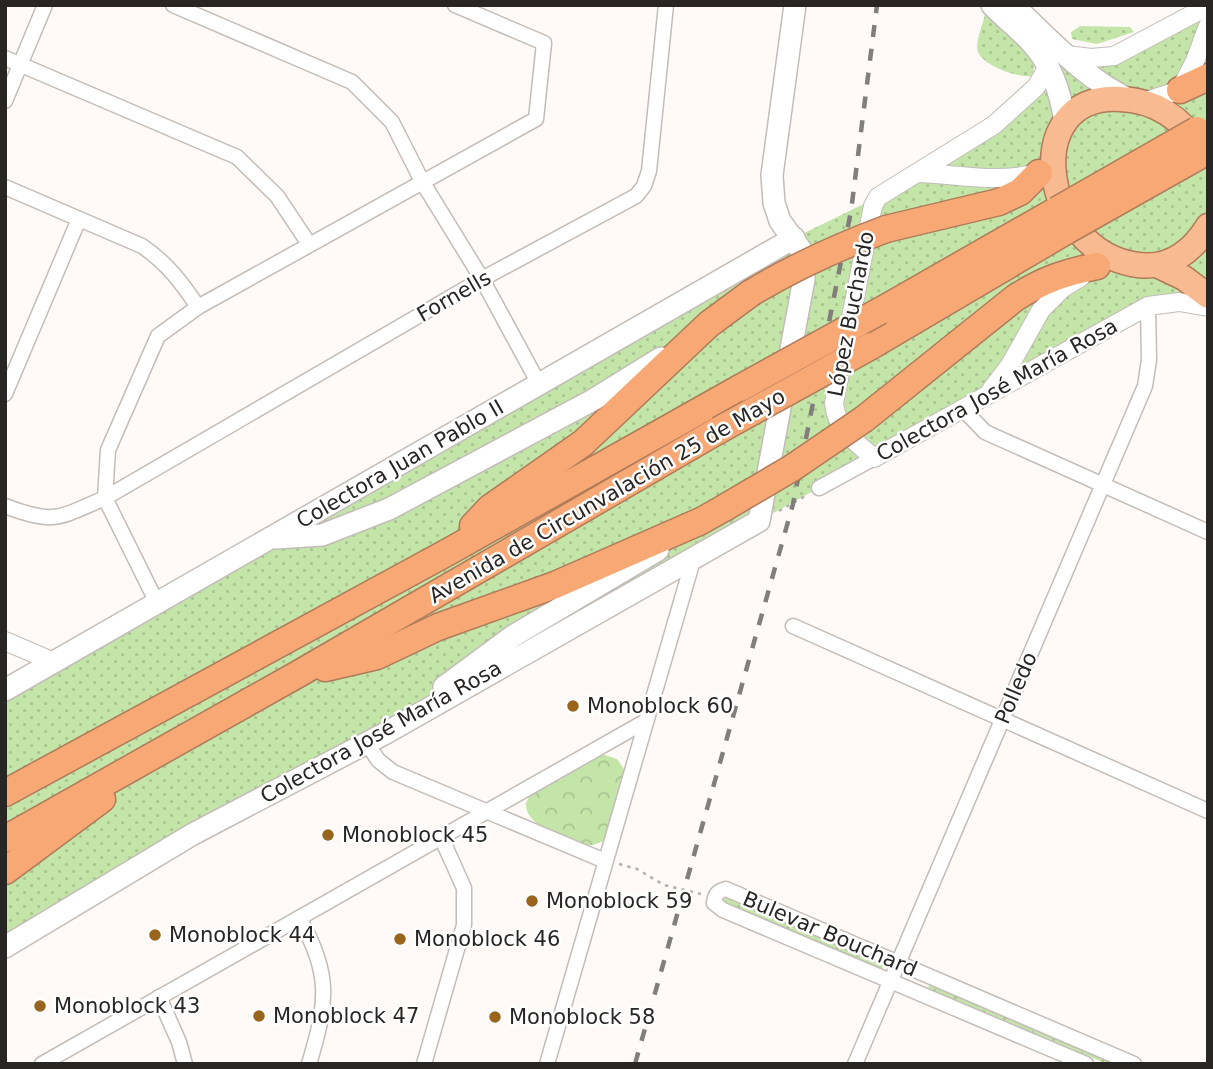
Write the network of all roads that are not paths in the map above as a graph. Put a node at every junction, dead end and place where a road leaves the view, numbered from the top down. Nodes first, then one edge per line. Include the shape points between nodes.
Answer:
1 (46, 5) edge
2 (173, 5) edge
3 (455, 5) edge
4 (666, 5) edge
5 (795, 5) edge
6 (992, 5) edge
7 (1013, 5) edge
8 (1208, 6) edge
9 (1208, 26) edge
10 (5, 58) edge
11 (1058, 60) junction
12 (20, 65) junction
13 (1208, 77) edge
14 (1180, 90) junction
15 (5, 101) edge
16 (1136, 101) junction
17 (1065, 121) junction
18 (1204, 135) edge
19 (1055, 151) junction
20 (1208, 163) edge
21 (917, 173) junction
22 (1039, 173) junction
23 (423, 183) junction
24 (5, 187) edge
25 (79, 219) junction
26 (1061, 220) junction
27 (1208, 226) edge
28 (794, 238) junction
29 (309, 244) junction
30 (1133, 264) junction
31 (1097, 266) junction
32 (1159, 266) junction
33 (482, 279) junction
34 (1208, 296) edge
35 (1148, 306) junction
36 (198, 307) junction
37 (1208, 307) edge
38 (709, 324) junction
39 (539, 384) junction
40 (5, 394) edge
41 (986, 396) junction
42 (962, 408) junction
43 (874, 458) junction
44 (1102, 486) junction
45 (818, 488) road end
46 (105, 498) junction
47 (5, 506) edge
48 (701, 521) junction
49 (1208, 532) edge
50 (270, 538) junction
51 (447, 552) junction
52 (694, 557) junction
53 (157, 603) junction
54 (793, 626) dead end
55 (5, 640) edge
56 (54, 662) junction
57 (300, 673) junction
58 (5, 690) edge
59 (1002, 719) junction
60 (646, 720) junction
61 (376, 738) junction
62 (76, 754) junction
63 (153, 757) junction
64 (5, 771) edge
65 (5, 793) edge
66 (486, 811) junction
67 (1208, 811) edge
68 (440, 837) junction
69 (5, 839) edge
70 (605, 861) junction
71 (5, 871) edge
72 (299, 918) junction
73 (5, 947) edge
74 (898, 963) junction
75 (890, 981) junction
76 (159, 997) junction
77 (42, 1064) edge
78 (185, 1064) edge
79 (309, 1064) edge
80 (424, 1064) edge
81 (547, 1064) edge
82 (855, 1064) edge
83 (1086, 1064) edge
84 (1134, 1064) edge

1 - 12 street
2 - 23 street via 352,82 391,122
3 - 23 street via 544,43 536,119
4 - 33 street, Fornells via 644,186 636,195
5 - 28 main road via 772,175 774,203
6 - 11 main road
7 - 11 main road
8 - 11 street via 1114,56
9 - 14 street
10 - 12 street
11 - 16 main road
11 - 17 main road
11 - 21 street via 1014,109
12 - 15 street
12 - 29 street via 237,157 277,196
13 - 14 highway
14 - 16 street
16 - 17 highway via 1109,98 1090,103
16 - 20 highway via 1158,108 1184,125
17 - 19 highway
18 - 26 highway, Avenida de Circunvalación 25 de Mayo, bridge
19 - 22 street
19 - 30 highway via 1055,185 1071,223 1101,252
21 - 22 street via 985,178
21 - 43 street, López Buchardo via 878,198 870,213 834,403 835,418 843,430
22 - 38 highway, bridge via 1020,192 999,202 886,229 823,253 751,293
23 - 29 street
23 - 33 street
24 - 25 street
25 - 36 street via 160,258
25 - 40 street
26 - 51 highway, Avenida de Circunvalación 25 de Mayo, bridge via 880,311
26 - 57 highway, Avenida de Circunvalación 25 de Mayo, bridge via 871,346
27 - 32 highway via 1188,251
28 - 39 main road, Colectora Juan Pablo II
28 - 52 main road, Colectora José María Rosa via 804,254 804,279 759,521
29 - 36 street
30 - 31 street
30 - 32 highway
31 - 41 street via 1063,288 1041,310 1010,365
31 - 48 highway, bridge via 1063,273 1014,299 864,419
32 - 34 highway
33 - 39 street
33 - 46 street, Fornells
35 - 37 street, Colectora José María Rosa via 1180,302
35 - 41 street, Colectora José María Rosa
35 - 44 street, Polledo via 1145,386
36 - 46 street via 158,336 108,450
38 - 50 main road via 593,400 390,509 322,536
38 - 51 highway via 583,443 490,508
39 - 50 main road, Colectora Juan Pablo II
41 - 42 street, Colectora José María Rosa
42 - 43 street, Colectora José María Rosa
42 - 44 street via 985,432
43 - 45 street, Colectora José María Rosa
44 - 49 street
44 - 59 street, Polledo
46 - 47 street, Fornells via 57,519
46 - 53 street
48 - 57 highway via 377,656
48 - 61 main road via 513,636
50 - 53 main road, Colectora Juan Pablo II
51 - 62 highway, Avenida de Circunvalación 25 de Mayo
52 - 60 street
52 - 61 main road, Colectora José María Rosa
53 - 56 main road, Colectora Juan Pablo II
54 - 59 street
55 - 56 street
56 - 58 main road, Colectora Juan Pablo II
57 - 63 highway, Avenida de Circunvalación 25 de Mayo
59 - 67 street
59 - 74 street, Polledo
60 - 66 street
60 - 70 street
61 - 66 street via 378,760 393,772
61 - 73 main road, Colectora José María Rosa via 193,834
62 - 64 highway
62 - 65 highway, Avenida de Circunvalación 25 de Mayo
63 - 69 highway, Avenida de Circunvalación 25 de Mayo
63 - 71 highway
66 - 68 street
66 - 70 street
68 - 72 street
68 - 80 street via 464,888 464,925
70 - 81 street
72 - 76 street
72 - 79 street via 319,959 325,988
74 - 75 street, Polledo
74 - 75 street, Bulevar Bouchard via 726,889 714,896 717,908
74 - 84 street, Bulevar Bouchard
75 - 82 street, Polledo
75 - 83 street, Bulevar Bouchard
76 - 77 street
76 - 78 street

